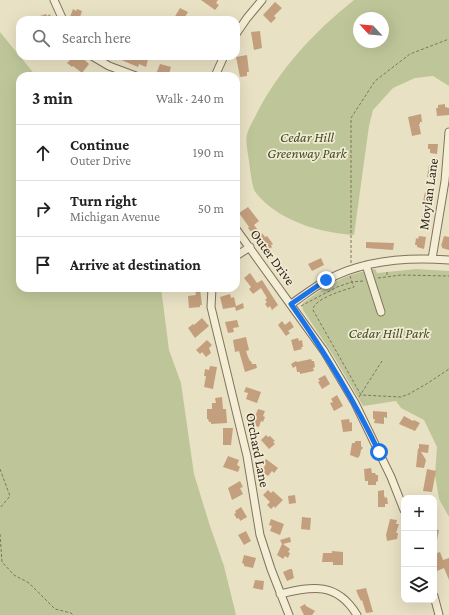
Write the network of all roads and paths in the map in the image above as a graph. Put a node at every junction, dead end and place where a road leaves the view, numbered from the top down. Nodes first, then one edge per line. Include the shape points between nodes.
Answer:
1 (54, 0) edge
2 (262, 0) edge
3 (61, 16) edge
4 (240, 28) edge
5 (449, 40) edge
6 (99, 60) edge
7 (222, 60) edge
8 (125, 72) edge
9 (217, 72) edge
10 (449, 132) edge
11 (240, 234) edge
12 (250, 247) junction
13 (240, 253) edge
14 (432, 259) junction
15 (449, 260) edge
16 (366, 265) junction
17 (349, 270) junction
18 (387, 272) dead end
19 (449, 276) edge
20 (387, 277) junction
21 (370, 279) junction
22 (352, 282) junction
23 (212, 292) edge
24 (293, 307) junction
25 (381, 312) dead end
26 (382, 360) dead end
27 (449, 369) edge
28 (361, 395) junction
29 (353, 402) junction
30 (0, 469) edge
31 (401, 502) edge
32 (0, 508) edge
33 (0, 534) edge
34 (280, 594) junction
35 (436, 603) edge
36 (73, 615) edge
37 (289, 615) edge
38 (357, 615) edge
39 (439, 615) edge

1 - 3 street
2 - 4 street
5 - 17 path via 410,54 375,81 351,118
6 - 8 street
7 - 9 street
10 - 14 street, Moylan Lane via 445,181
11 - 12 street, Outer Drive
12 - 13 street
12 - 24 street, Outer Drive
14 - 15 street
14 - 16 street
16 - 17 street
16 - 21 street
17 - 22 path
17 - 24 street via 326,280
18 - 20 path
19 - 20 path
20 - 21 path
21 - 22 path
21 - 25 street
22 - 24 path
22 - 28 path via 354,287 316,303 313,310
23 - 34 street, Orchard Lane via 212,307 247,456 260,534
24 - 29 street, Outer Drive via 324,352
26 - 28 path
27 - 28 path via 401,397
28 - 29 path
29 - 31 street, Outer Drive
30 - 32 path via 10,496
33 - 36 path via 2,562 14,575 29,583 55,609
34 - 37 street, Orchard Lane
34 - 38 street via 326,588 341,596
35 - 39 street

